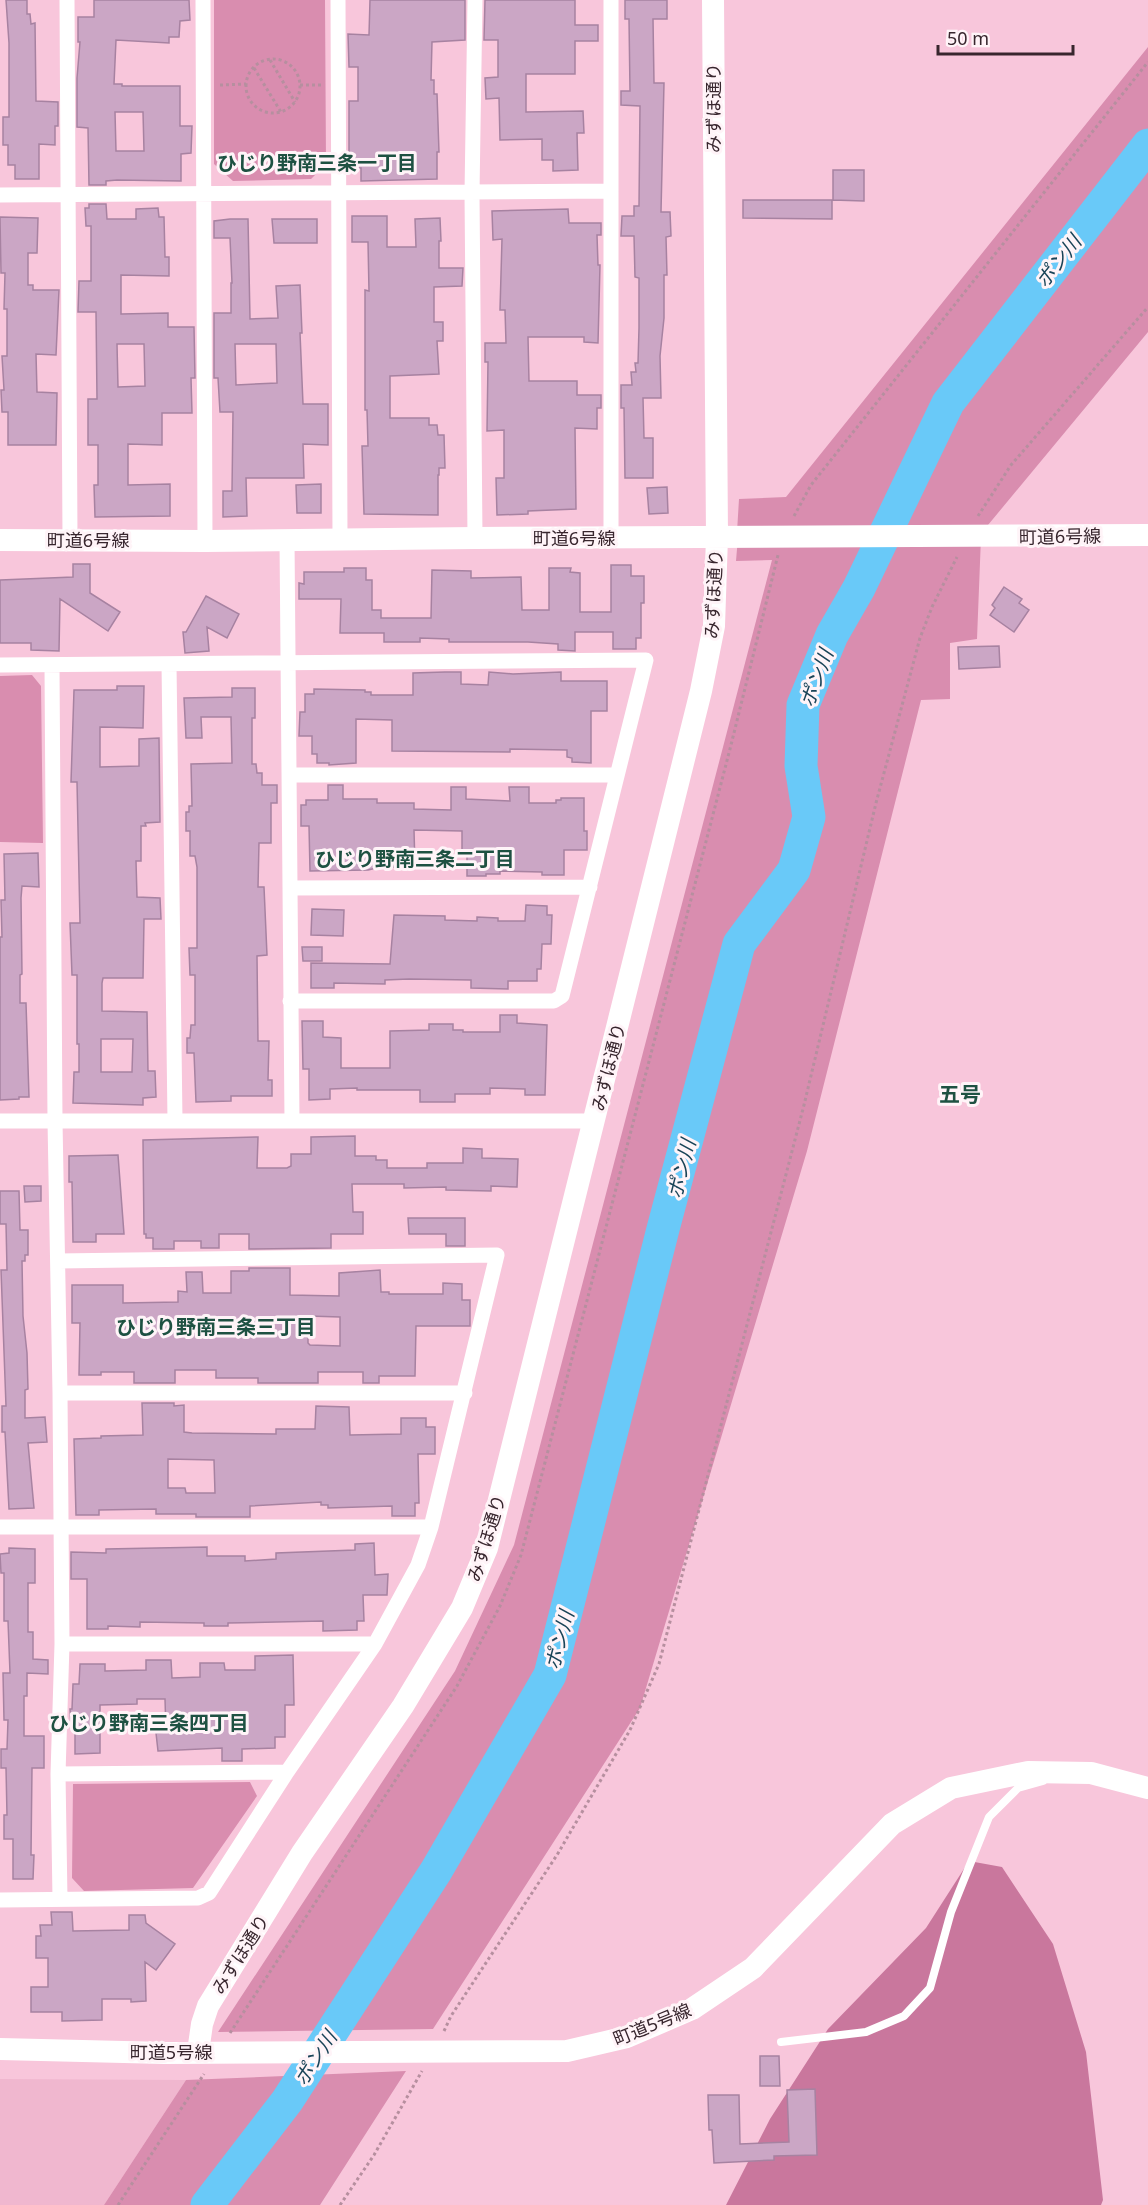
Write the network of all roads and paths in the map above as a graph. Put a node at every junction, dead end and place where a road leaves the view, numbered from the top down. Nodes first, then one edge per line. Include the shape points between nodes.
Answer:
1 (68, 0) edge
2 (203, 0) edge
3 (338, 0) edge
4 (475, 0) edge
5 (611, 0) edge
6 (713, 0) edge
7 (269, 59) junction
8 (1148, 62) edge
9 (254, 68) junction
10 (247, 84) junction
11 (203, 85) junction
12 (300, 85) junction
13 (338, 85) junction
14 (295, 102) junction
15 (282, 112) junction
16 (611, 191) junction
17 (338, 192) junction
18 (472, 193) junction
19 (203, 194) junction
20 (0, 195) edge
21 (69, 195) junction
22 (1148, 307) edge
23 (1148, 536) edge
24 (717, 537) junction
25 (789, 537) junction
26 (960, 537) junction
27 (475, 538) junction
28 (611, 538) junction
29 (70, 539) junction
30 (287, 539) junction
31 (340, 539) junction
32 (0, 540) edge
33 (205, 541) junction
34 (289, 663) junction
35 (169, 664) junction
36 (0, 665) edge
37 (52, 666) junction
38 (289, 775) junction
39 (616, 775) junction
40 (590, 887) junction
41 (290, 888) junction
42 (290, 1001) junction
43 (55, 1120) junction
44 (175, 1120) junction
45 (292, 1120) junction
46 (0, 1121) edge
47 (594, 1121) junction
48 (58, 1261) junction
49 (60, 1393) junction
50 (465, 1393) junction
51 (0, 1527) edge
52 (60, 1527) junction
53 (431, 1527) junction
54 (62, 1644) junction
55 (375, 1644) junction
56 (287, 1772) junction
57 (1070, 1773) junction
58 (57, 1774) junction
59 (1148, 1788) edge
60 (60, 1899) junction
61 (0, 1900) edge
62 (780, 2043) dead end
63 (0, 2049) edge
64 (434, 2051) junction
65 (216, 2052) junction
66 (118, 2205) edge
67 (340, 2205) edge

1 - 21 street
2 - 11 street
3 - 13 street
4 - 18 street
5 - 16 street
6 - 24 street, みずほ通り
7 - 9 path
7 - 12 path via 279,59 294,68
7 - 14 path
8 - 25 path via 811,485
9 - 10 path
9 - 15 path
10 - 11 path
10 - 15 path via 247,93 257,107
11 - 19 street
12 - 13 path
12 - 14 path
13 - 17 street
14 - 15 path
16 - 18 street
16 - 28 street
17 - 18 street
17 - 19 street
17 - 31 street
18 - 27 street
19 - 21 street
19 - 33 street
20 - 21 street
21 - 29 street
22 - 26 path via 1011,465
23 - 26 street, 町道6号線
24 - 25 street, 町道6号線
24 - 28 street, 町道6号線
24 - 47 street, みずほ通り via 714,626 701,691
25 - 26 street, 町道6号線
26 - 64 path via 920,638 659,1664 630,1730 533,1895 452,2016
27 - 28 street, 町道6号線
27 - 31 street, 町道6号線
29 - 32 street, 町道6号線
29 - 33 street, 町道6号線
30 - 31 street, 町道6号線
30 - 33 street, 町道6号線
30 - 34 street
34 - 35 street
34 - 38 street
34 - 39 street via 646,660
35 - 37 street
35 - 44 street
36 - 37 street
37 - 43 street
38 - 39 street
38 - 41 street
39 - 40 street
40 - 41 street
40 - 42 street via 562,996 554,1001
41 - 42 street
42 - 45 street
43 - 44 street
43 - 46 street
43 - 48 street
44 - 45 street
45 - 47 street
47 - 65 street, みずほ通り via 487,1548 462,1608 403,1706 302,1853 208,2006 202,2024
48 - 49 street
48 - 50 street via 497,1255
49 - 50 street
49 - 52 street
50 - 53 street
51 - 52 street
52 - 53 street
52 - 54 street
53 - 55 street via 418,1565
54 - 55 street
54 - 58 street
55 - 56 street
56 - 58 street
56 - 60 street via 209,1893 198,1898
57 - 59 street, 町道5号線 via 1091,1773
57 - 62 lane via 1018,1788 989,1816 951,1912 930,1988 904,2016 866,2032
57 - 64 street, 町道5号線 via 1028,1772 951,1788 892,1824 753,1968 681,2014 627,2037 567,2051
58 - 60 street
60 - 61 street
63 - 65 street, 町道5号線
64 - 65 street, 町道5号線
64 - 67 path
65 - 66 path

